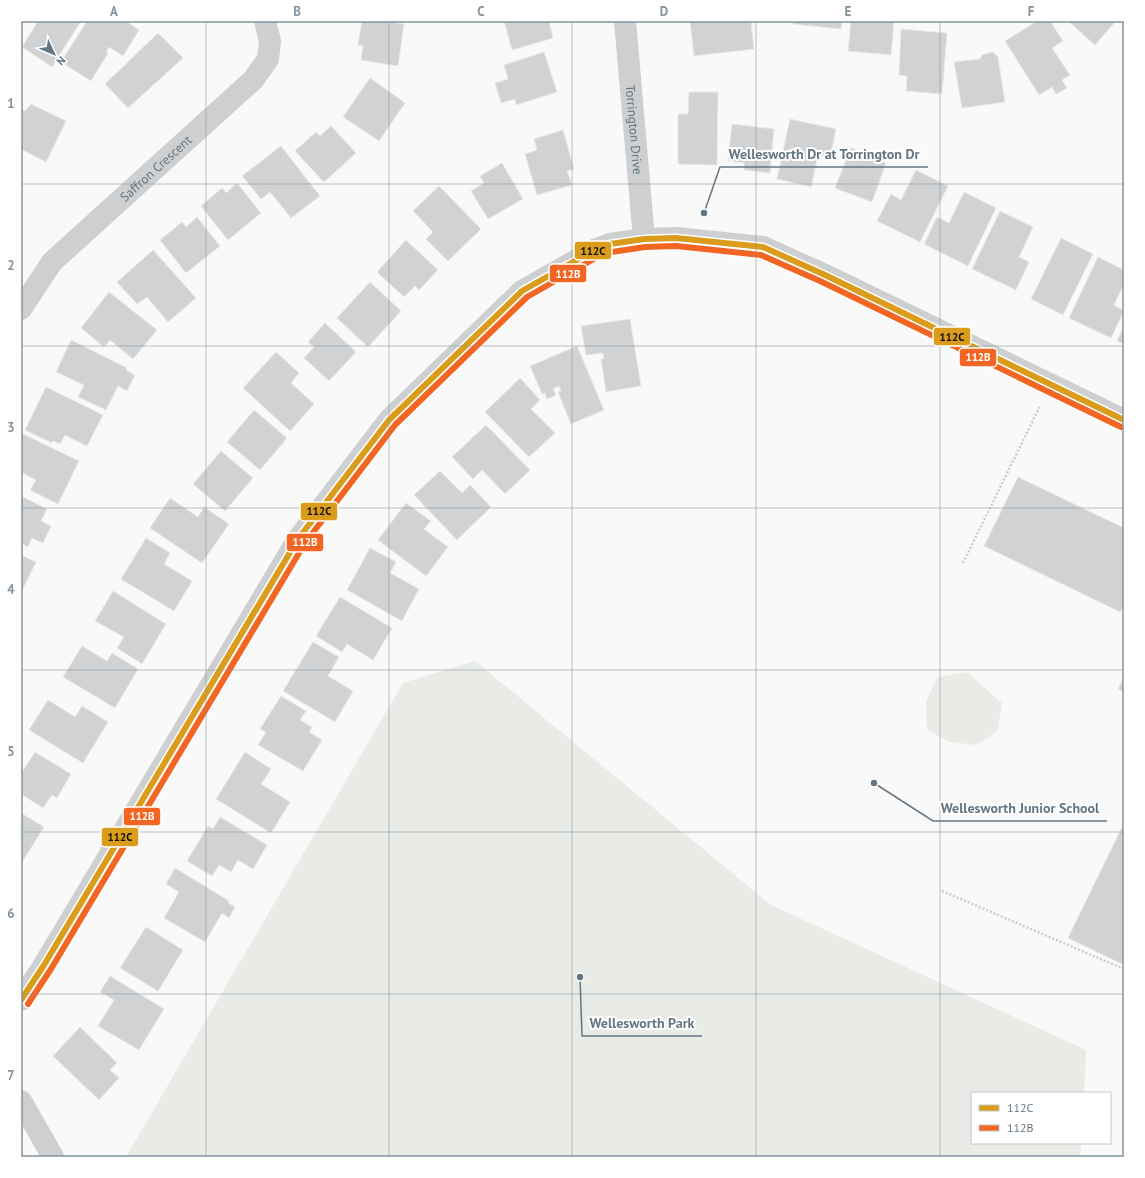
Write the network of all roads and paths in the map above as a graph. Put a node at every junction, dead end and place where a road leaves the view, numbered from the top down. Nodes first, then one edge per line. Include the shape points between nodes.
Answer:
1 (264, 21) edge
2 (625, 21) edge
3 (644, 239) junction
4 (21, 309) edge
5 (1042, 402) dead end
6 (1124, 420) edge
7 (963, 563) dead end
8 (942, 892) dead end
9 (1124, 969) edge
10 (21, 1000) edge
11 (21, 1101) edge
12 (53, 1157) edge

1 - 4 street, Saffron Crescent via 270,41 268,59 253,80 52,262
2 - 3 street, Torrington Drive
3 - 6 street via 676,238 763,247
3 - 10 street via 610,244 596,249 522,291 389,420 298,539 49,958
5 - 7 path
8 - 9 path
11 - 12 street

